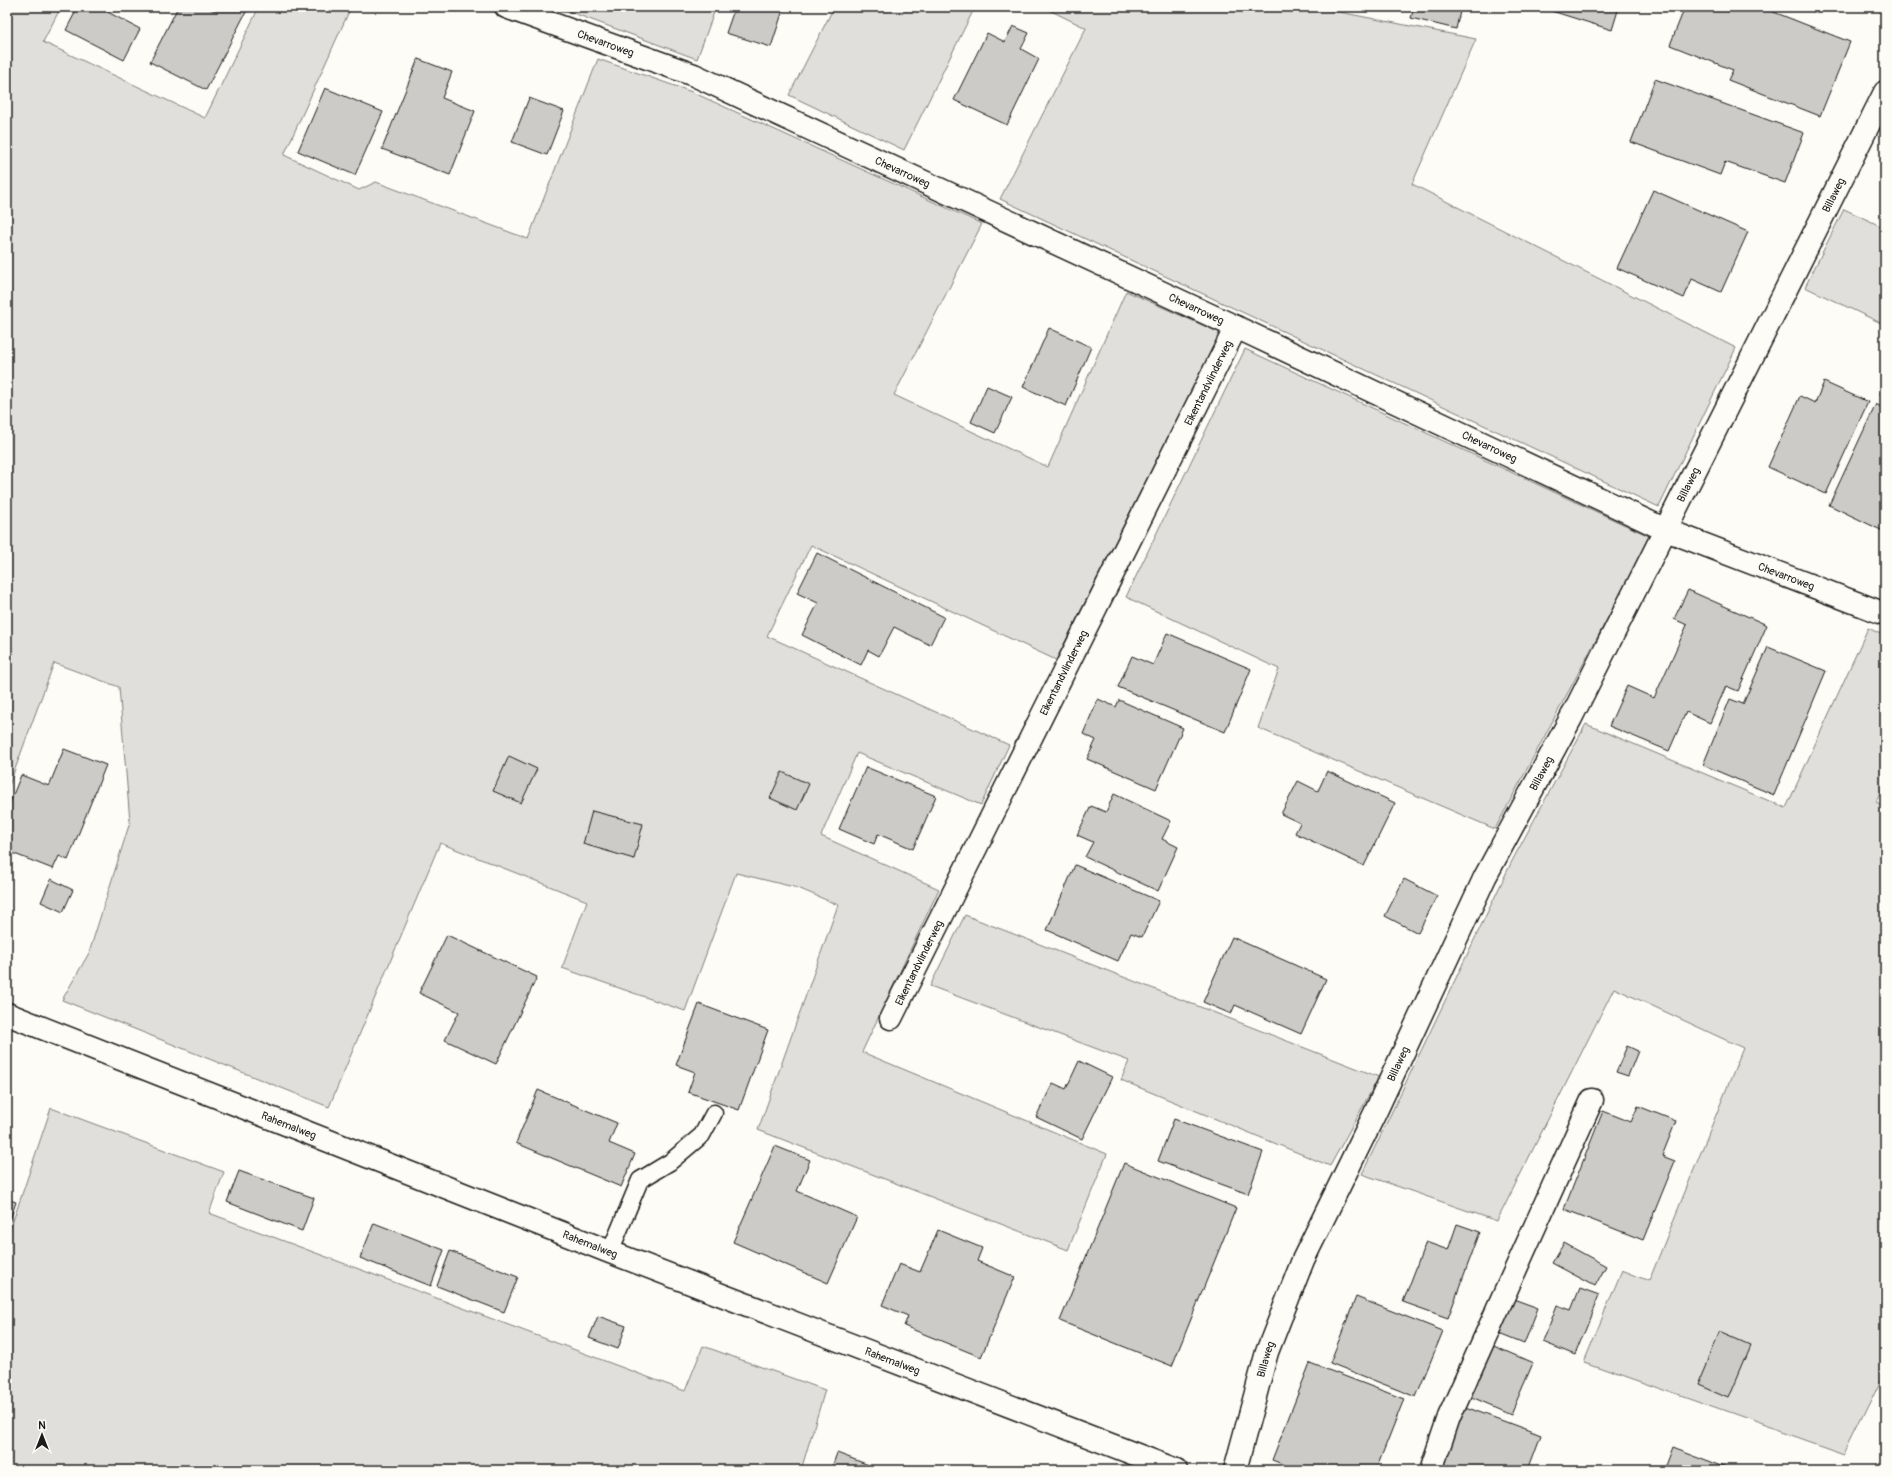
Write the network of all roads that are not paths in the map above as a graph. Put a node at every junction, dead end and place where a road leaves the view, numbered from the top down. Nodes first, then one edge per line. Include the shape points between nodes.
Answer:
1 (506, 7) edge
2 (1885, 92) edge
3 (1236, 327) junction
4 (1666, 530) junction
5 (1885, 614) edge
6 (7, 1014) edge
7 (891, 1018) dead end
8 (1592, 1100) dead end
9 (714, 1113) dead end
10 (610, 1252) junction
11 (1176, 1470) edge
12 (1235, 1470) edge
13 (1431, 1470) edge

1 - 3 street, Chevarroweg via 694,75
2 - 4 street, Billaweg
3 - 4 street, Chevarroweg
3 - 7 street, Eikentandvlinderweg
4 - 5 street, Chevarroweg
4 - 12 street, Billaweg via 1571,718 1485,878 1303,1260 1267,1352
6 - 10 street, Rahemalweg
8 - 13 street via 1449,1417
9 - 10 lane via 702,1135 670,1162 640,1180
10 - 11 street, Rahemalweg

